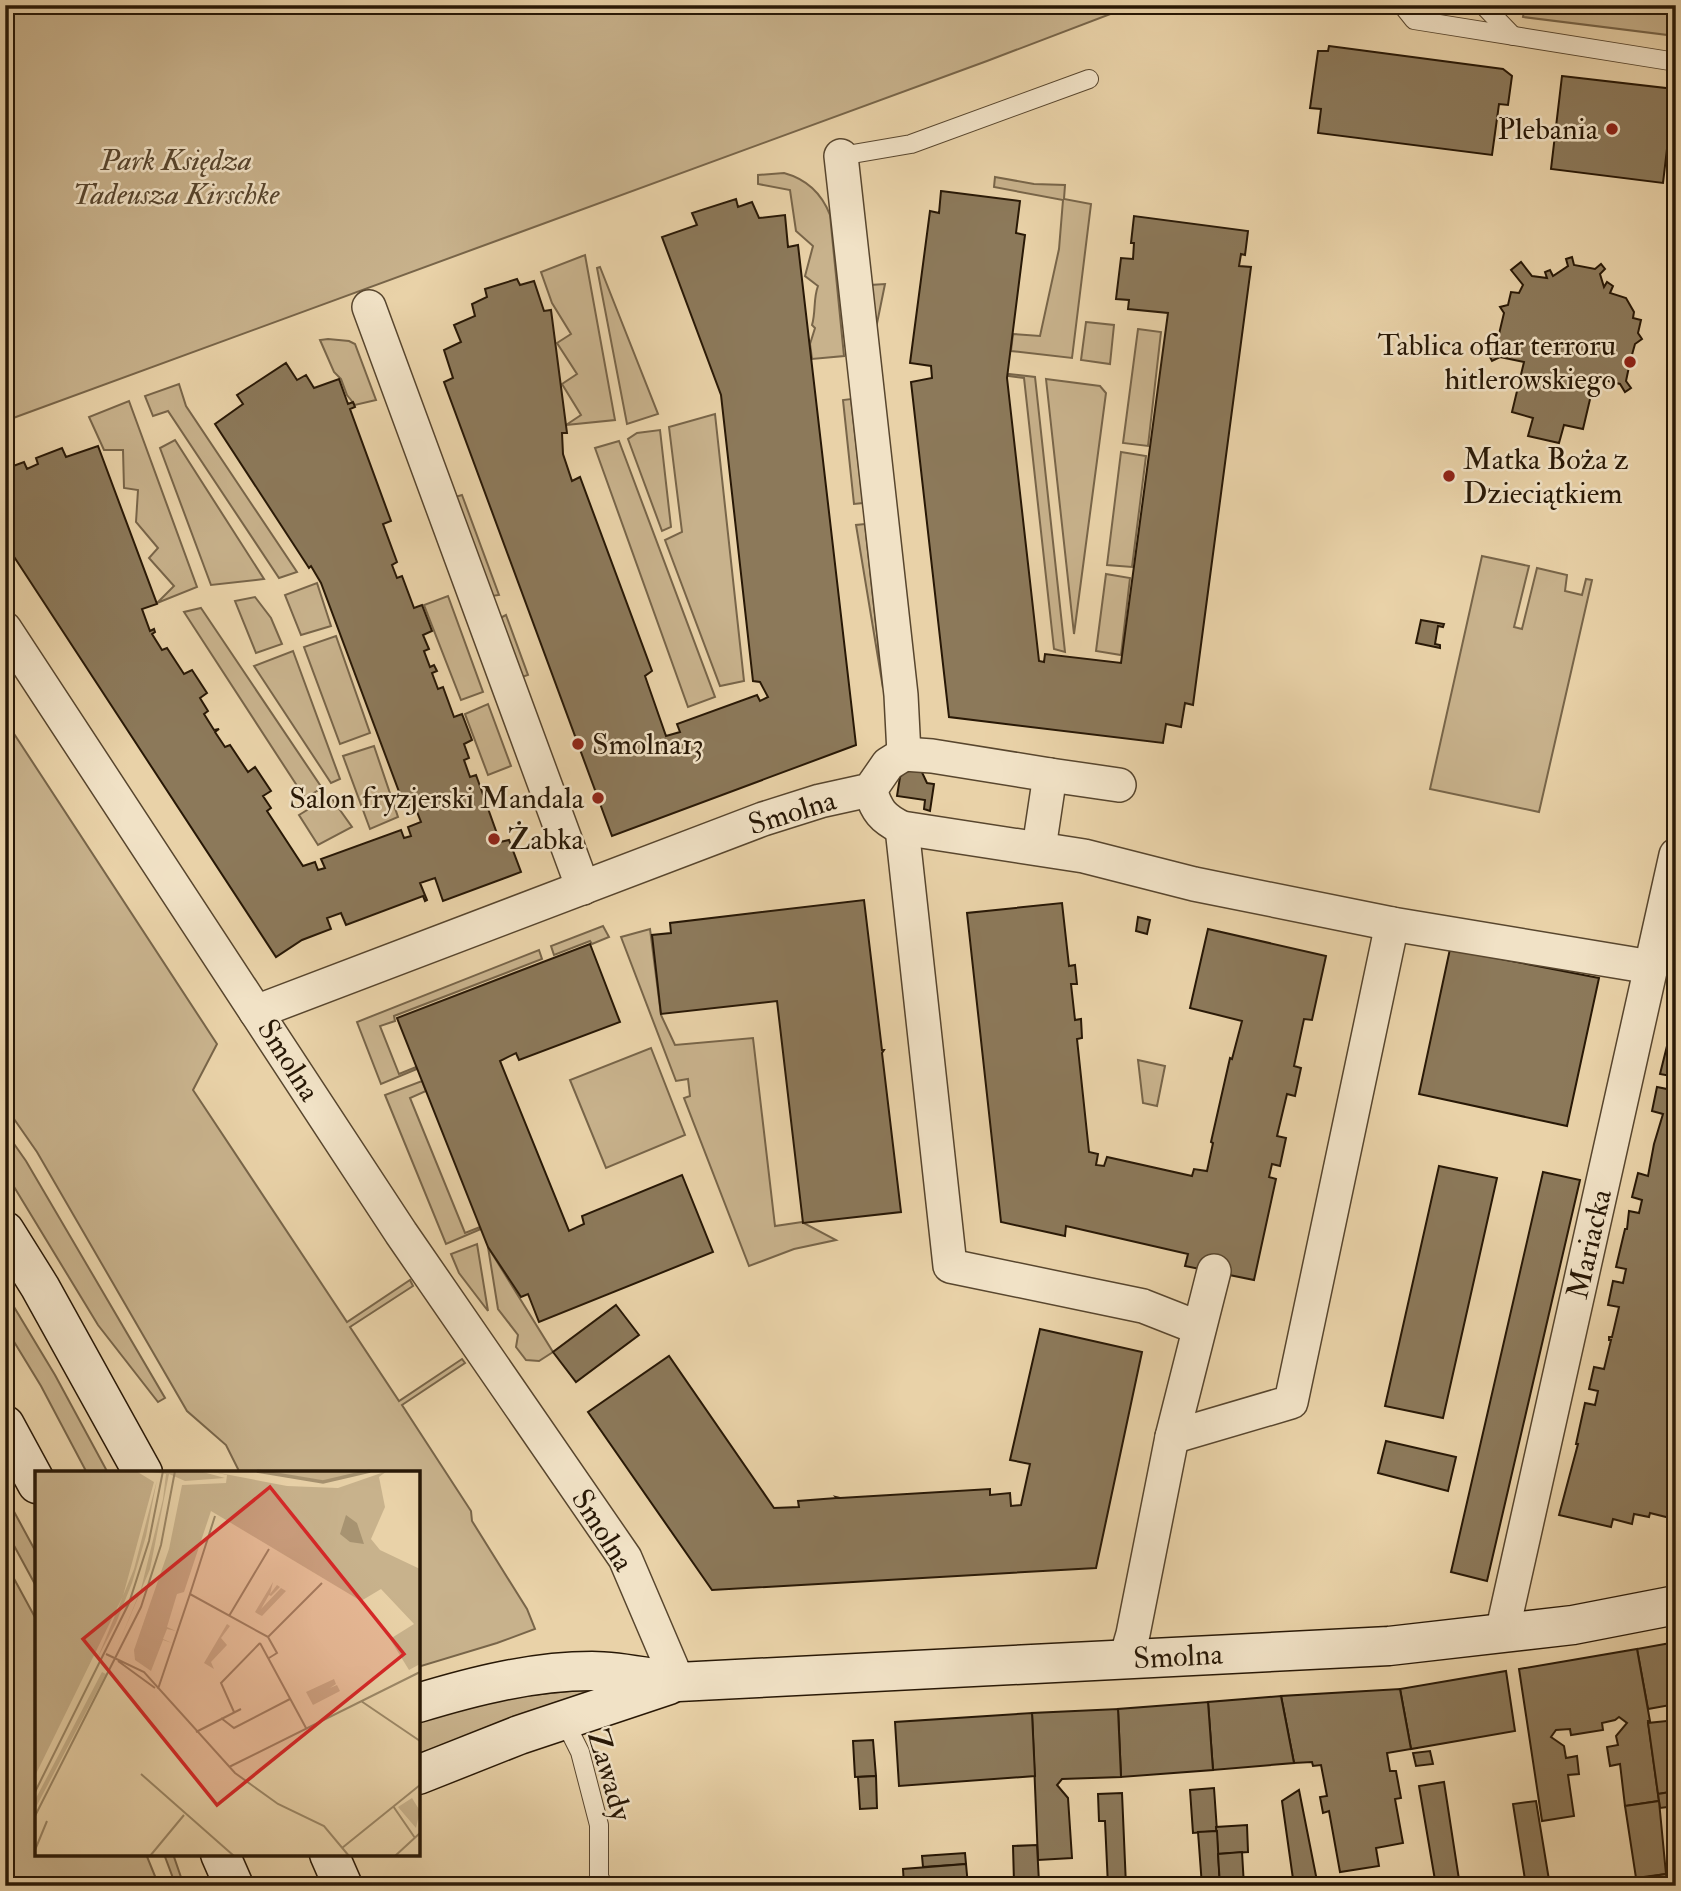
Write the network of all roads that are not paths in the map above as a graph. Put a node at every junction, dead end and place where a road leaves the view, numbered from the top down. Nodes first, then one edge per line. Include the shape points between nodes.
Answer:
1 (1402, 5) edge
2 (1483, 5) edge
3 (1513, 36) junction
4 (1676, 62) edge
5 (1089, 79) dead end
6 (841, 156) joint
7 (369, 307) dead end
8 (5, 629) edge
9 (904, 754) junction
10 (1050, 775) junction
11 (1119, 785) dead end
12 (870, 790) junction
13 (902, 828) junction
14 (1039, 848) junction
15 (1676, 855) edge
16 (583, 888) junction
17 (1392, 924) junction
18 (1651, 967) junction
19 (256, 1012) junction
20 (5, 1231) edge
21 (1214, 1271) dead end
22 (1199, 1328) junction
23 (5, 1425) edge
24 (1172, 1437) junction
25 (142, 1471) edge
26 (35, 1480) edge
27 (1676, 1605) edge
28 (1502, 1633) junction
29 (1126, 1658) junction
30 (678, 1682) junction
31 (420, 1702) edge
32 (564, 1720) junction
33 (420, 1774) edge
34 (221, 1856) edge
35 (330, 1856) edge
36 (234, 1886) edge
37 (343, 1886) edge
38 (604, 1886) edge

1 - 3 lane via 1414,20
2 - 3 lane
3 - 4 lane
5 - 6 lane via 911,144
6 - 9 street
7 - 16 street
8 - 19 street
9 - 10 street
9 - 12 street, Smolna via 888,764
10 - 11 street
10 - 14 street
12 - 13 street via 886,820
12 - 16 street, Smolna via 763,819
13 - 14 street
13 - 22 street via 950,1266 1143,1306
14 - 17 street
15 - 18 street, Mariacka
16 - 19 street, Smolna
17 - 18 street
17 - 24 street via 1291,1402
18 - 28 street, Mariacka
19 - 30 street, Smolna via 401,1233 625,1558
20 - 25 street
21 - 22 street
22 - 24 street
23 - 26 street
24 - 29 street
27 - 28 street, Smolna
28 - 29 street, Smolna via 1389,1646
29 - 30 street, Smolna
30 - 31 street, Smolna via 594,1671 545,1675
30 - 32 street, Smolna
32 - 33 street, Smolna
32 - 38 lane, Zawady via 580,1752 599,1825 599,1877
34 - 36 street
35 - 37 street

